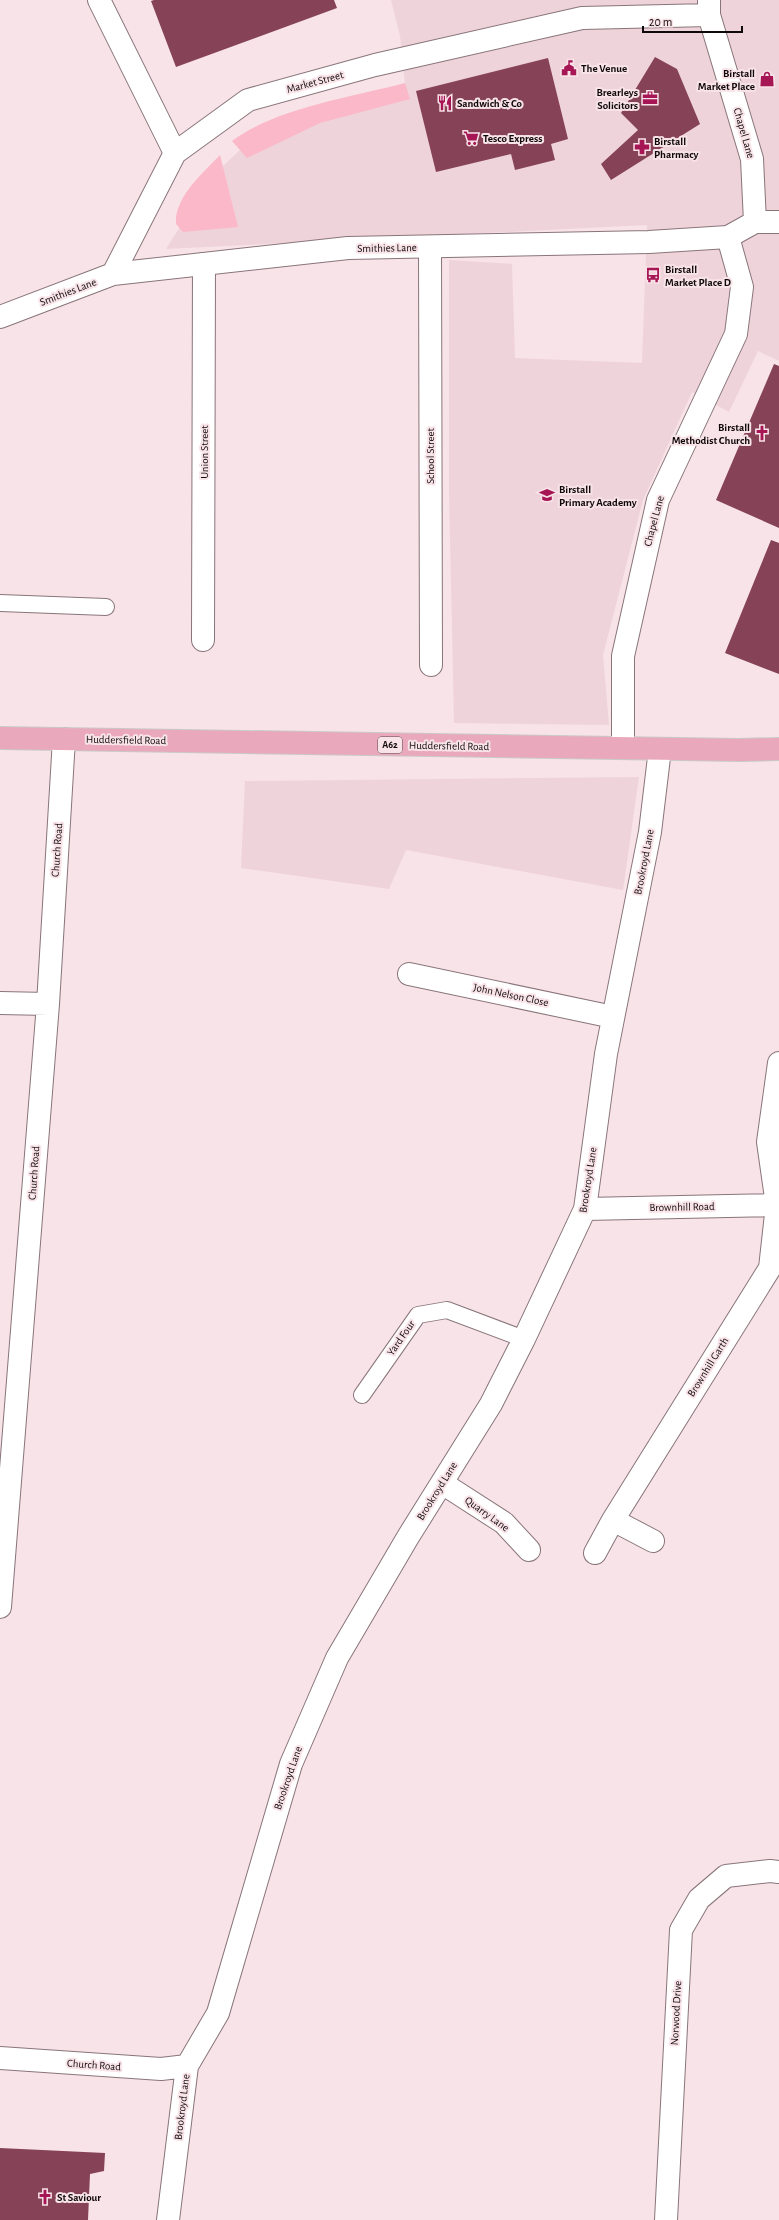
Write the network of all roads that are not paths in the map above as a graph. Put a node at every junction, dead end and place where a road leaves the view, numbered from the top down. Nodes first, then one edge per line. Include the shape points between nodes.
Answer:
1 (99, 0) edge
2 (631, 0) edge
3 (709, 7) edge
4 (603, 17) junction
5 (175, 153) junction
6 (755, 222) junction
7 (779, 222) edge
8 (728, 237) junction
9 (430, 247) junction
10 (204, 264) junction
11 (113, 274) junction
12 (0, 317) edge
13 (0, 603) edge
14 (106, 607) dead end
15 (203, 640) dead end
16 (431, 665) dead end
17 (0, 738) edge
18 (64, 738) junction
19 (623, 748) junction
20 (660, 749) junction
21 (779, 749) edge
22 (409, 974) dead end
23 (0, 1003) edge
24 (48, 1004) junction
25 (613, 1017) junction
26 (779, 1062) edge
27 (778, 1205) edge
28 (585, 1209) junction
29 (524, 1339) junction
30 (362, 1395) dead end
31 (442, 1483) junction
32 (612, 1520) junction
33 (652, 1541) dead end
34 (529, 1550) dead end
35 (595, 1554) dead end
36 (0, 1606) edge
37 (779, 1872) edge
38 (0, 2058) edge
39 (187, 2066) junction
40 (168, 2220) edge
41 (666, 2220) edge

1 - 5 street
2 - 4 street, Market Street
3 - 4 street, Market Street
3 - 6 street, Chapel Lane via 752,159
4 - 5 street, Market Street via 582,18 375,65 248,100
5 - 11 street, Market Street
6 - 7 street, Smithies Lane
6 - 8 street, Smithies Lane
8 - 9 street, Smithies Lane via 649,242
8 - 19 street, Chapel Lane via 742,287 736,334 658,500 623,656
9 - 10 street, Smithies Lane via 348,248
9 - 16 street, School Street
10 - 11 street, Smithies Lane
10 - 15 street, Union Street
11 - 12 street, Smithies Lane
13 - 14 lane
17 - 18 main road, Huddersfield Road / A62
18 - 19 main road, Huddersfield Road / A62
18 - 24 street, Church Road
19 - 20 main road, Huddersfield Road / A62
20 - 21 main road, Huddersfield Road / A62
20 - 25 street, Brookroyd Lane via 650,832
22 - 25 street, John Nelson Close
23 - 24 street
24 - 36 street, Church Road
25 - 28 street, Brookroyd Lane
26 - 27 street, Brownhill Garth via 768,1142
27 - 28 street, Brownhill Road
27 - 32 street, Brownhill Garth via 770,1268
28 - 29 street, Brookroyd Lane
29 - 30 lane, Yard Four via 447,1310 418,1315
29 - 31 street, Brookroyd Lane via 491,1404
31 - 34 street, Quarry Lane via 504,1524
31 - 39 street, Brookroyd Lane via 337,1658 291,1764 218,2013
32 - 33 street
32 - 35 street, Brownhill Garth
37 - 41 street, Norwood Drive via 726,1876 699,1899 681,1930
38 - 39 street, Church Road via 160,2069
39 - 40 street, Brookroyd Lane

